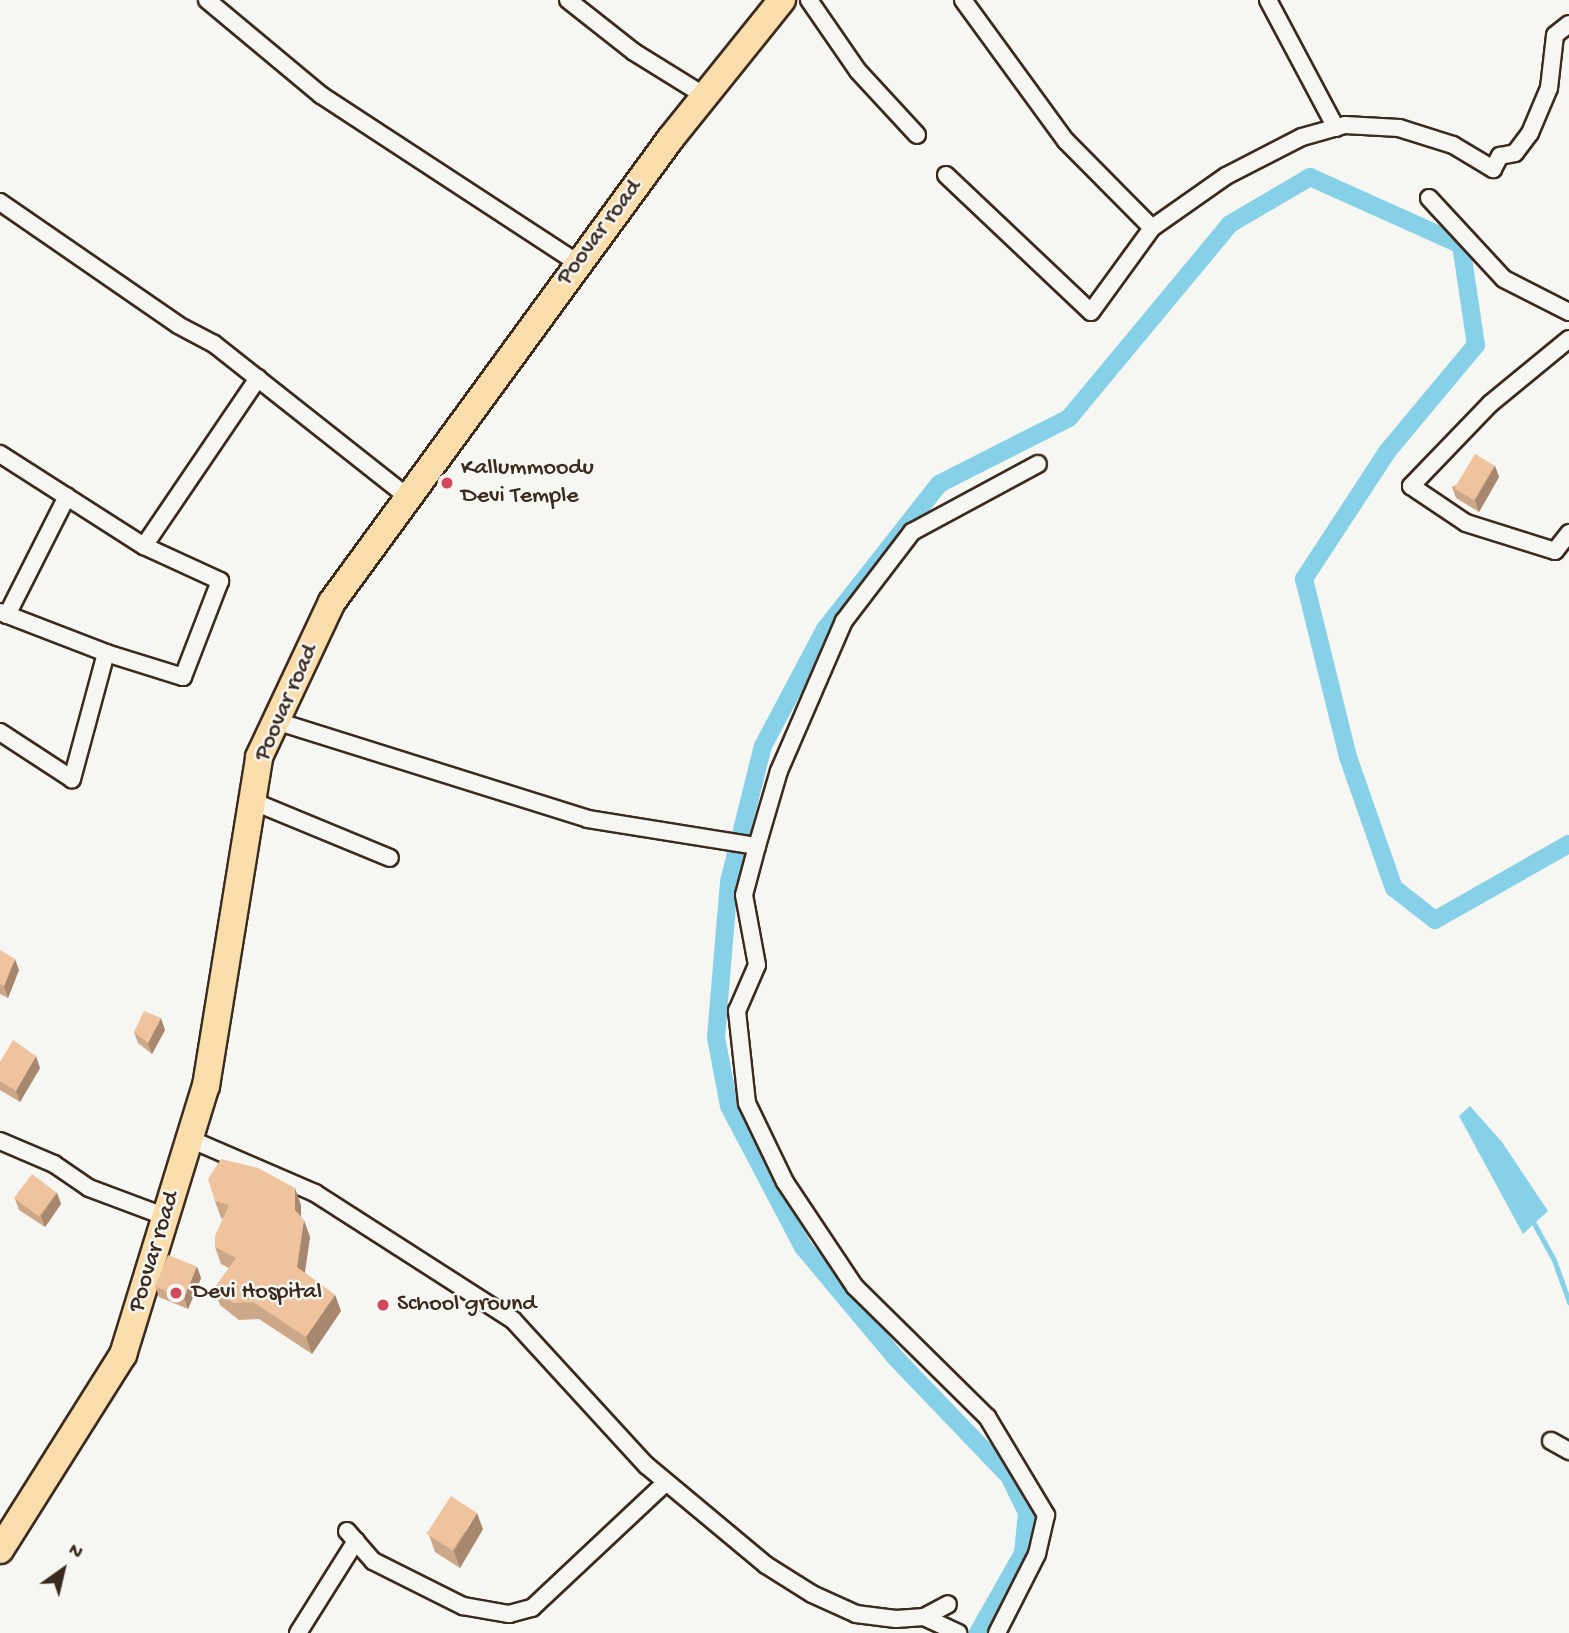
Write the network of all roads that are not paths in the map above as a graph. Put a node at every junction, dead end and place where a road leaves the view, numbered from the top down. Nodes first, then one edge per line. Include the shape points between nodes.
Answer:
1 (207, 0) edge
2 (568, 0) edge
3 (782, 0) edge
4 (809, 0) edge
5 (963, 0) edge
6 (1268, 0) edge
7 (1569, 24) edge
8 (705, 96) junction
9 (1336, 128) junction
10 (917, 135) dead end
11 (946, 175) dead end
12 (1429, 198) dead end
13 (0, 202) edge
14 (1152, 228) junction
15 (578, 263) junction
16 (1569, 312) edge
17 (1569, 339) edge
18 (258, 378) junction
19 (0, 454) edge
20 (1038, 464) dead end
21 (67, 496) junction
22 (408, 497) junction
23 (1569, 533) edge
24 (144, 546) junction
25 (4, 613) edge
26 (106, 653) junction
27 (276, 721) junction
28 (0, 732) edge
29 (252, 801) junction
30 (754, 846) junction
31 (390, 858) dead end
32 (190, 1139) junction
33 (0, 1141) edge
34 (166, 1217) junction
35 (1550, 1441) dead end
36 (1569, 1451) edge
37 (666, 1482) junction
38 (0, 1550) edge
39 (948, 1604) dead end
40 (924, 1617) junction
41 (298, 1633) edge
42 (959, 1633) edge
43 (997, 1633) edge

1 - 15 street via 321,95
2 - 8 street via 634,52
3 - 8 main road, Poovar road
4 - 10 street via 858,71
5 - 14 street via 1066,141
6 - 9 street
7 - 9 street via 1555,35 1549,88 1530,133 1515,153 1500,156 1493,169 1453,145 1399,128
8 - 15 main road, Poovar road
9 - 14 street via 1302,137 1226,176
11 - 14 street via 1091,312
12 - 16 street via 1504,279
13 - 18 street
15 - 22 main road, Poovar road
17 - 23 street via 1490,404 1411,486 1466,523 1555,551
18 - 22 street
18 - 24 street
19 - 21 street
20 - 30 street via 912,532 844,621 779,771
21 - 24 street
21 - 25 street
22 - 27 main road, Poovar road via 332,603
24 - 26 street via 220,581 183,677
25 - 26 street
26 - 28 street via 72,779
27 - 29 main road, Poovar road via 259,757
27 - 30 street via 588,820
29 - 31 street
29 - 32 main road, Poovar road via 206,1086
30 - 43 street via 744,895 757,965 737,1011 747,1102 785,1182 855,1287 988,1417 1046,1515 1037,1555
32 - 34 main road, Poovar road
32 - 37 street via 315,1193 513,1320
33 - 34 street via 54,1164 89,1188
34 - 38 main road, Poovar road via 123,1355
35 - 36 street
37 - 40 street via 766,1565 835,1607 896,1619
37 - 41 street via 532,1608 509,1614 463,1606 373,1561 351,1536
39 - 40 street
40 - 42 street

